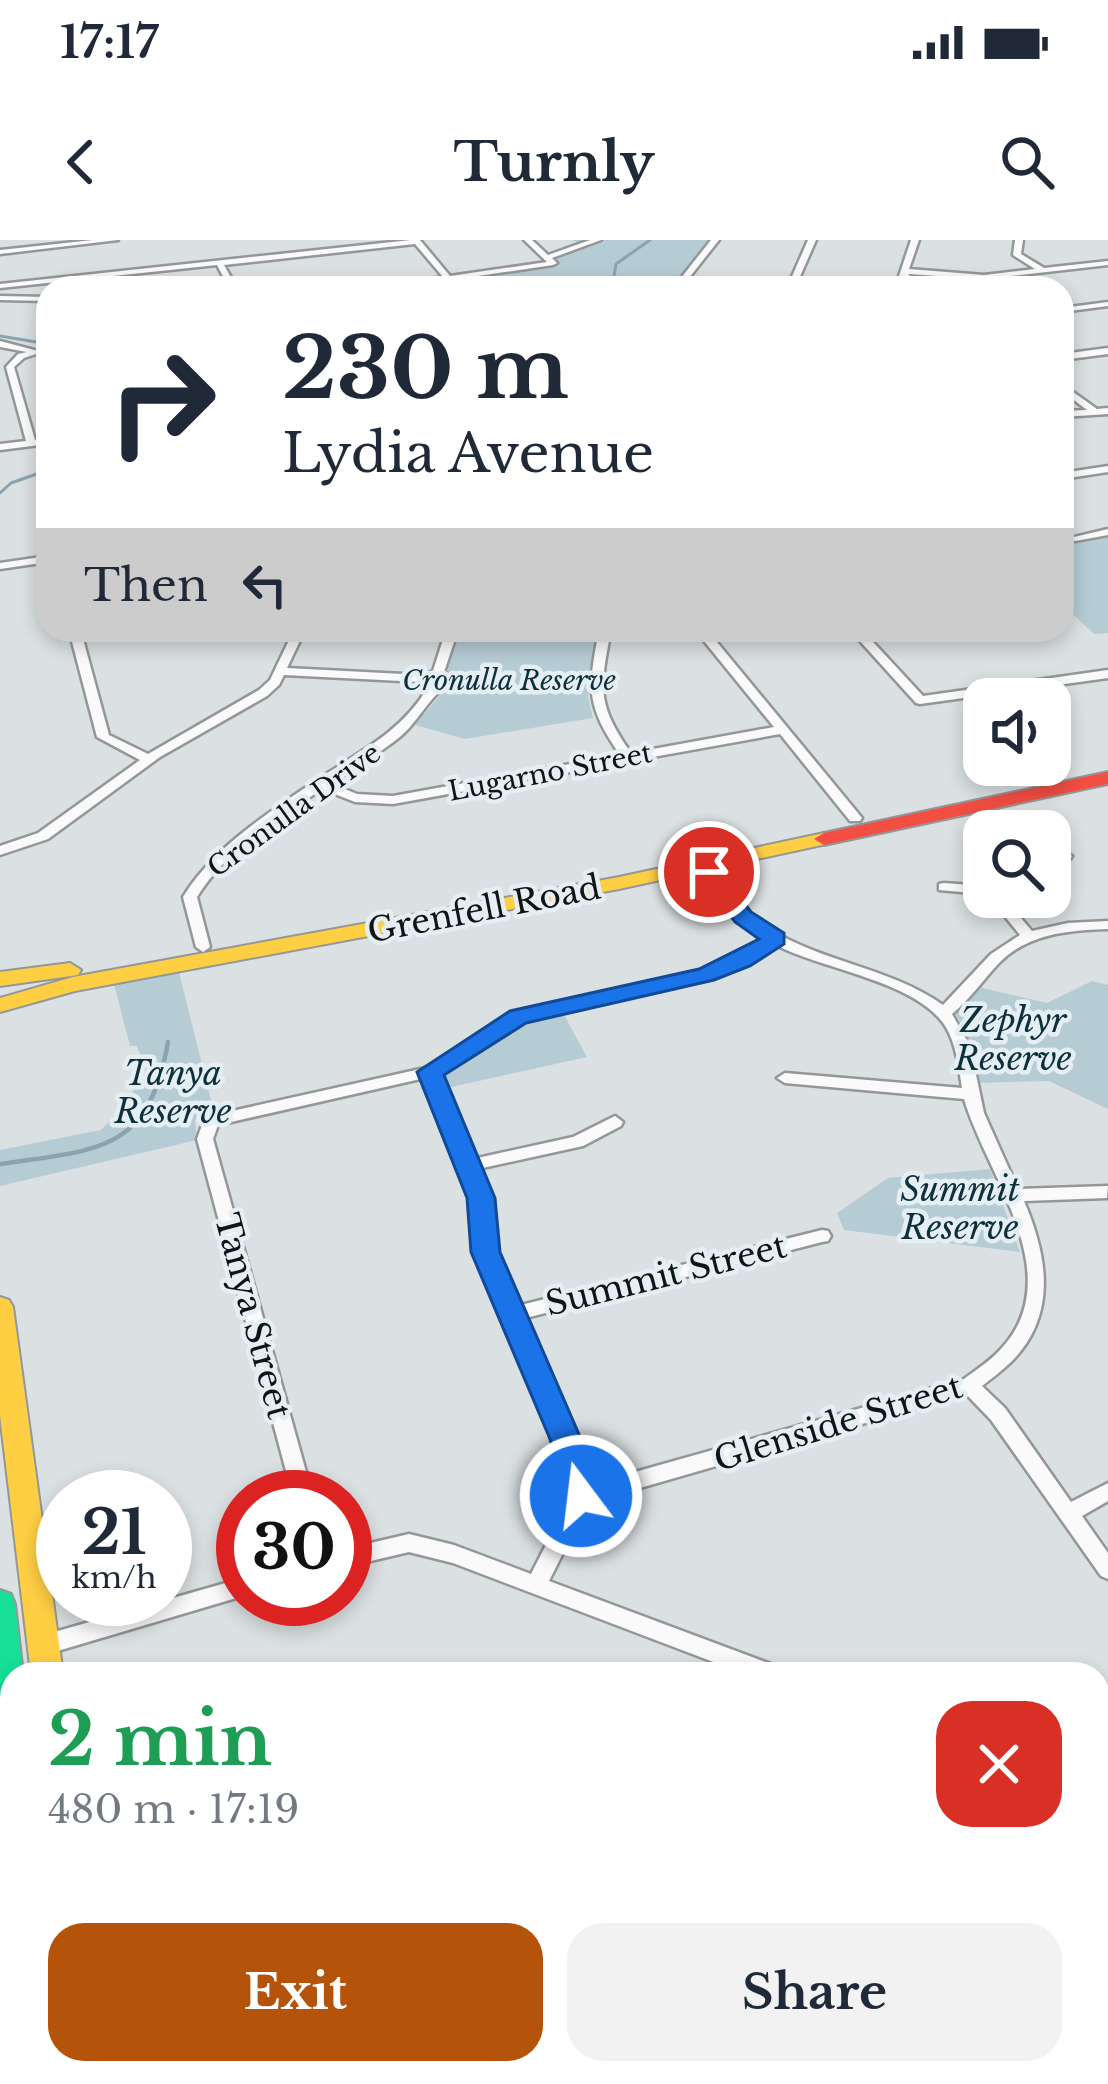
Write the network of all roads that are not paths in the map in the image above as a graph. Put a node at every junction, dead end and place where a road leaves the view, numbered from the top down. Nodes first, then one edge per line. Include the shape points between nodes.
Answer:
1 (114, 240) edge
2 (528, 240) edge
3 (597, 240) edge
4 (715, 240) edge
5 (812, 240) edge
6 (915, 240) edge
7 (1019, 240) edge
8 (416, 241) edge
9 (0, 252) edge
10 (545, 262) junction
11 (219, 263) junction
12 (1108, 263) edge
13 (905, 271) junction
14 (1042, 271) junction
15 (95, 276) edge
16 (226, 276) edge
17 (445, 276) edge
18 (459, 276) edge
19 (686, 276) edge
20 (796, 276) edge
21 (905, 276) edge
22 (971, 276) edge
23 (994, 276) edge
24 (36, 282) edge
25 (0, 286) edge
26 (0, 298) edge
27 (36, 299) edge
28 (1108, 304) edge
29 (1088, 307) junction
30 (1074, 309) edge
31 (1108, 319) edge
32 (0, 344) edge
33 (36, 351) edge
34 (1108, 351) edge
35 (36, 353) edge
36 (1074, 356) edge
37 (1074, 396) edge
38 (1092, 409) junction
39 (1108, 411) edge
40 (1074, 412) edge
41 (36, 442) edge
42 (31, 443) junction
43 (0, 447) edge
44 (1108, 469) edge
45 (1074, 474) edge
46 (1108, 532) edge
47 (1075, 538) dead end
48 (36, 562) edge
49 (0, 566) edge
50 (78, 642) edge
51 (293, 642) edge
52 (447, 642) edge
53 (603, 642) edge
54 (710, 642) edge
55 (867, 642) edge
56 (280, 671) junction
57 (1108, 674) edge
58 (432, 679) junction
59 (780, 730) junction
60 (627, 757) junction
61 (148, 759) junction
62 (1108, 765) edge
63 (1108, 778) edge
64 (320, 784) junction
65 (855, 818) junction
66 (0, 851) edge
67 (700, 859) junction
68 (944, 886) dead end
69 (963, 888) edge
70 (1013, 918) edge
71 (1108, 925) edge
72 (1030, 938) junction
73 (776, 939) junction
74 (206, 954) junction
75 (0, 979) edge
76 (0, 1005) edge
77 (943, 1013) junction
78 (430, 1072) junction
79 (785, 1078) dead end
80 (970, 1094) junction
81 (615, 1122) dead end
82 (471, 1165) junction
83 (1107, 1192) edge
84 (1012, 1195) junction
85 (822, 1235) dead end
86 (511, 1316) junction
87 (1, 1327) edge
88 (970, 1385) junction
89 (7, 1411) edge
90 (296, 1470) edge
91 (1108, 1491) edge
92 (581, 1496) junction
93 (1068, 1514) junction
94 (372, 1552) edge
95 (1108, 1570) edge
96 (536, 1586) junction
97 (216, 1596) edge
98 (0, 1604) edge
99 (2, 1616) edge
100 (44, 1645) junction
101 (7, 1662) edge
102 (31, 1662) edge
103 (46, 1662) edge
104 (739, 1662) edge

1 - 9 street
2 - 10 street
3 - 10 street
4 - 19 street
5 - 20 street
6 - 13 street
7 - 14 street via 1017,255
8 - 11 street
8 - 17 street
10 - 18 street
11 - 15 street
11 - 16 street
12 - 14 street via 1092,275
13 - 21 street
13 - 22 street
14 - 23 street
24 - 25 street
26 - 27 street
28 - 29 street
29 - 30 street
29 - 31 street
32 - 33 street
34 - 36 street
35 - 42 street via 10,368
37 - 38 street
38 - 39 street
38 - 40 street
41 - 42 street
42 - 43 street
44 - 45 street
46 - 47 street
48 - 49 street
50 - 61 street via 103,737
51 - 56 street
52 - 58 street, Cronulla Drive
53 - 60 street via 596,711
54 - 59 street
55 - 57 street via 920,700
56 - 58 street
56 - 61 street via 256,698
58 - 64 street, Cronulla Drive via 405,728
59 - 60 street, Lugarno Street
59 - 65 street
60 - 64 street, Lugarno Street via 393,800
61 - 66 street via 60,826
62 - 65 main road, Grenfell Road
63 - 67 main road, Grenfell Road
64 - 74 street, Cronulla Drive via 194,887 190,907
65 - 67 main road, Grenfell Road
67 - 73 street via 743,917
67 - 74 main road, Grenfell Road
68 - 69 street
70 - 72 street
71 - 72 street
72 - 77 street via 1001,952
73 - 77 street via 912,992
73 - 78 street via 706,975 518,1017
74 - 75 main road, Grenfell Road
74 - 76 main road, Grenfell Road
77 - 80 street, Glenside Street via 964,1049
78 - 82 street
78 - 90 street, Tanya Street via 228,1116 211,1121 206,1134
79 - 80 street
80 - 84 street, Glenside Street
81 - 82 street via 578,1142
82 - 86 street via 485,1252
83 - 84 street
84 - 88 street, Glenside Street via 1038,1267 1031,1328 1001,1365
85 - 86 street, Summit Street
86 - 92 street via 566,1439
87 - 89 main road
88 - 92 street, Glenside Street
88 - 93 street
89 - 100 main road
91 - 93 street
92 - 96 street
93 - 95 street
94 - 96 street via 409,1544
96 - 104 street
97 - 100 street
98 - 99 main road
99 - 100 main road
99 - 101 main road
100 - 102 main road
100 - 103 main road

